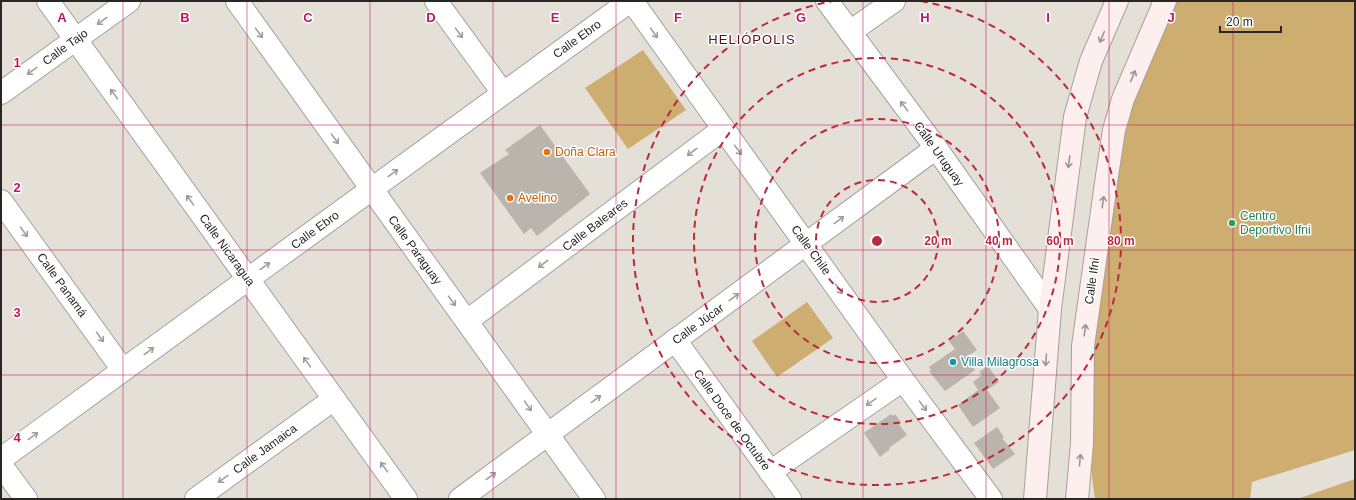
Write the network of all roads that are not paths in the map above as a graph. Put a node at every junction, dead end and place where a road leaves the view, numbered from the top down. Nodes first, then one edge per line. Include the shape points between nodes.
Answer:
1 (48, 1) edge
2 (129, 1) edge
3 (237, 1) edge
4 (436, 1) edge
5 (631, 1) edge
6 (827, 1) edge
7 (894, 1) edge
8 (1117, 1) edge
9 (1165, 1) edge
10 (850, 32) junction
11 (75, 40) junction
12 (1, 93) edge
13 (503, 93) junction
14 (723, 129) junction
15 (936, 148) junction
16 (371, 189) junction
17 (1, 201) edge
18 (806, 244) junction
19 (247, 279) junction
20 (1050, 309) junction
21 (467, 321) junction
22 (675, 340) junction
23 (123, 370) junction
24 (903, 380) junction
25 (334, 400) junction
26 (548, 434) junction
27 (1, 459) edge
28 (1, 465) edge
29 (770, 472) junction
30 (26, 499) edge
31 (196, 499) edge
32 (406, 499) edge
33 (460, 499) edge
34 (594, 499) edge
35 (790, 499) edge
36 (991, 499) edge
37 (1035, 499) edge
38 (1077, 499) edge

1 - 11 street, Calle Nicaragua
2 -> 11 street, Calle Tajo
3 -> 16 street, Calle Paraguay
4 -> 13 street
5 - 13 street, Calle Ebro
5 -> 14 street, Calle Chile
6 - 10 street, Calle Uruguay
7 - 10 street
8 -> 20 main road via 1091,61 1075,117
38 -> 9 main road, Calle Ifni via 1082,444 1083,346 1114,130 1124,99
15 -> 10 street, Calle Uruguay
11 -> 12 street, Calle Tajo
19 -> 11 street, Calle Nicaragua
16 -> 13 street, Calle Ebro
14 -> 18 street, Calle Chile
14 -> 21 street, Calle Baleares
18 -> 15 street, Calle Júcar
15 - 20 street, Calle Uruguay
19 -> 16 street, Calle Ebro
16 -> 21 street, Calle Paraguay
17 -> 23 street, Calle Panamá
22 -> 18 street, Calle Júcar
18 -> 24 street, Calle Chile
23 -> 19 street, Calle Ebro
25 -> 19 street, Calle Nicaragua
20 -> 37 main road
21 -> 26 street, Calle Paraguay
26 -> 22 street, Calle Júcar
22 - 29 street, Calle Doce de Octubre
27 -> 23 street, Calle Ebro
24 -> 29 street
24 -> 36 street, Calle Chile
25 -> 31 street, Calle Jamaica
32 -> 25 street, Calle Nicaragua
33 -> 26 street, Calle Júcar
26 - 34 street, Calle Paraguay
28 - 30 street
29 - 35 street, Calle Doce de Octubre

